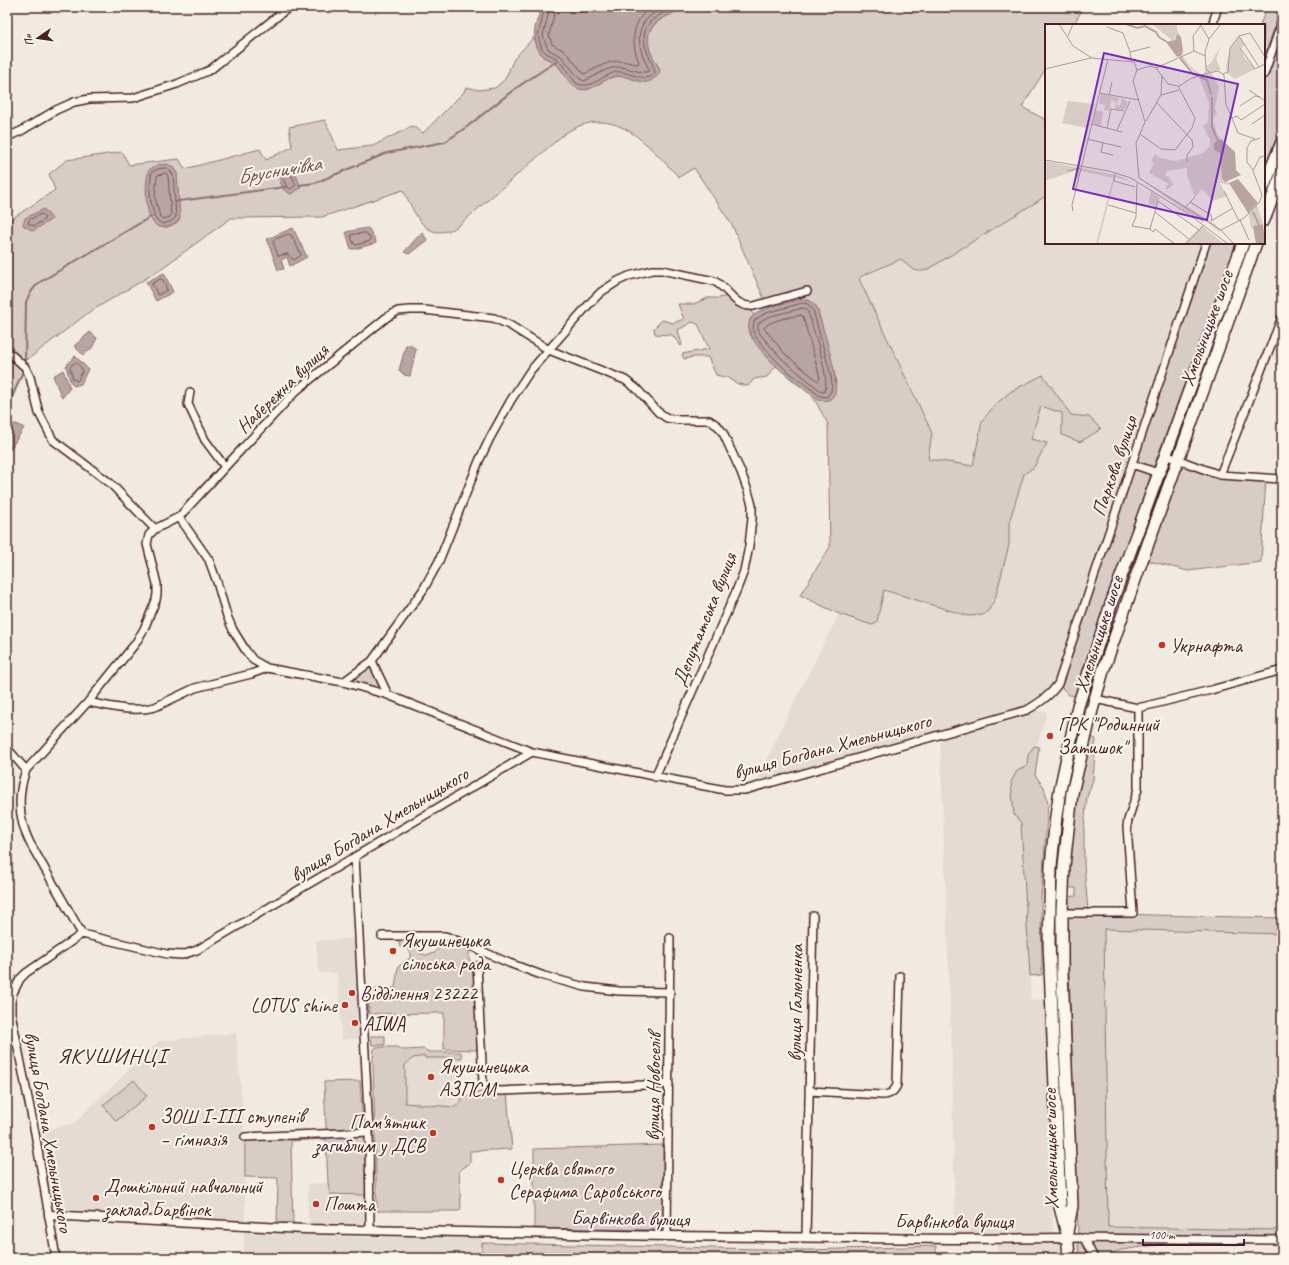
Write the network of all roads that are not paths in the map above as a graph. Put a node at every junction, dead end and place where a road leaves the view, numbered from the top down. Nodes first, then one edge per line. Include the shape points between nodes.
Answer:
1 (289, 7) edge
2 (1218, 7) edge
3 (1282, 22) edge
4 (1212, 24) edge
5 (1265, 71) edge
6 (7, 138) edge
7 (1282, 142) edge
8 (1282, 173) edge
9 (1265, 184) edge
10 (1265, 217) edge
11 (1206, 244) edge
12 (1243, 244) edge
13 (1256, 244) edge
14 (807, 291) dead end
15 (1282, 317) edge
16 (549, 350) junction
17 (7, 351) edge
18 (190, 392) dead end
19 (1165, 455) junction
20 (1178, 460) junction
21 (1132, 464) junction
22 (224, 467) junction
23 (1158, 474) junction
24 (1220, 475) junction
25 (1282, 479) edge
26 (179, 516) junction
27 (155, 529) junction
28 (372, 661) junction
29 (268, 668) junction
30 (1282, 670) edge
31 (343, 682) junction
32 (388, 695) junction
33 (1082, 695) junction
34 (1047, 697) joint
35 (1095, 699) junction
36 (88, 702) junction
37 (1138, 708) junction
38 (7, 748) edge
39 (532, 752) junction
40 (26, 770) junction
41 (655, 777) junction
42 (356, 857) junction
43 (1062, 913) junction
44 (813, 916) dead end
45 (82, 934) junction
46 (382, 936) dead end
47 (670, 938) dead end
48 (477, 966) dead end
49 (900, 976) dead end
50 (670, 992) junction
51 (9, 1014) edge
52 (7, 1040) edge
53 (17, 1043) junction
54 (669, 1084) junction
55 (809, 1091) junction
56 (369, 1132) junction
57 (245, 1137) dead end
58 (49, 1215) junction
59 (370, 1229) junction
60 (1067, 1235) junction
61 (667, 1236) junction
62 (806, 1237) junction
63 (1084, 1238) junction
64 (1282, 1240) edge
65 (56, 1258) edge
66 (1069, 1258) edge
67 (1094, 1258) edge

1 - 6 street via 210,70 134,98 74,102
2 - 4 street
3 - 5 street
7 - 9 highway
8 - 10 highway
11 - 21 street, Паркова вулиця
12 - 19 highway, Хмельницьке шосе
13 - 20 highway, Хмельницьке шосе
14 - 16 street via 747,307 742,306 721,284 714,281 662,270 647,271 618,281 601,292
15 - 24 street
16 - 22 street, Набережна вулиця via 494,318 424,310 398,311 379,323 296,391
16 - 28 street via 517,390 490,438 471,478 439,561 423,590
16 - 41 street, Депутатська вулиця via 625,380 667,418 714,422 725,437 752,505 744,571
17 - 27 street via 25,367 39,413 53,440 110,484
18 - 22 street via 188,404 205,440
19 - 20 street
19 - 23 highway, Хмельницьке шосе
20 - 24 street
20 - 35 highway, Хмельницьке шосе via 1124,608
21 - 23 street
21 - 34 street, Паркова вулиця via 1058,684
22 - 26 street, Набережна вулиця
23 - 33 highway, Хмельницьке шосе via 1111,604
24 - 25 street
26 - 27 street, Набережна вулиця
26 - 29 street via 209,560 233,630 253,660
27 - 36 street via 149,535 147,544 157,584 156,600 140,637
28 - 31 street
28 - 32 street
29 - 31 street
29 - 36 street via 195,688 148,709 136,710
30 - 37 street
31 - 32 street
32 - 39 street
33 - 35 highway
33 - 60 highway, Хмельницьке шосе via 1056,816 1049,902 1049,973 1060,1207
34 - 41 street, вулиця Богдана Хмельницького via 1027,710 745,790 725,790
35 - 37 street
35 - 43 highway, Хмельницьке шосе via 1071,799
36 - 40 street
37 - 43 street via 1138,789 1128,820 1133,913
38 - 40 street
39 - 41 street, вулиця Богдана Хмельницького
39 - 42 street, вулиця Богдана Хмельницького
40 - 45 street via 20,798 24,830
42 - 45 street, вулиця Богдана Хмельницького via 197,950 182,955 167,954
42 - 56 street
43 - 60 highway, Хмельницьке шосе via 1062,972 1072,1206
44 - 55 street, вулиця Галюненка
45 - 51 street, вулиця Богдана Хмельницького via 20,979 13,993
46 - 50 street via 445,936 509,964 584,987 608,991
47 - 50 street, вулиця Новоселів
48 - 54 street via 483,1084 488,1089 500,1091
49 - 55 street, вулиця Галюненка via 897,1085 894,1091 882,1095
50 - 54 street, вулиця Новоселів
51 - 53 street, вулиця Богдана Хмельницького
52 - 53 street
53 - 58 street, вулиця Богдана Хмельницького
54 - 61 street, вулиця Новоселів
55 - 62 street, вулиця Галюненка
56 - 57 street
56 - 59 street
58 - 59 street, Барвінкова вулиця via 245,1226
58 - 65 street, вулиця Богдана Хмельницького
59 - 61 street, Барвінкова вулиця
60 - 62 street, Барвінкова вулиця via 955,1239
60 - 63 street
60 - 66 highway
61 - 62 street, Барвінкова вулиця
63 - 64 street
63 - 67 street

